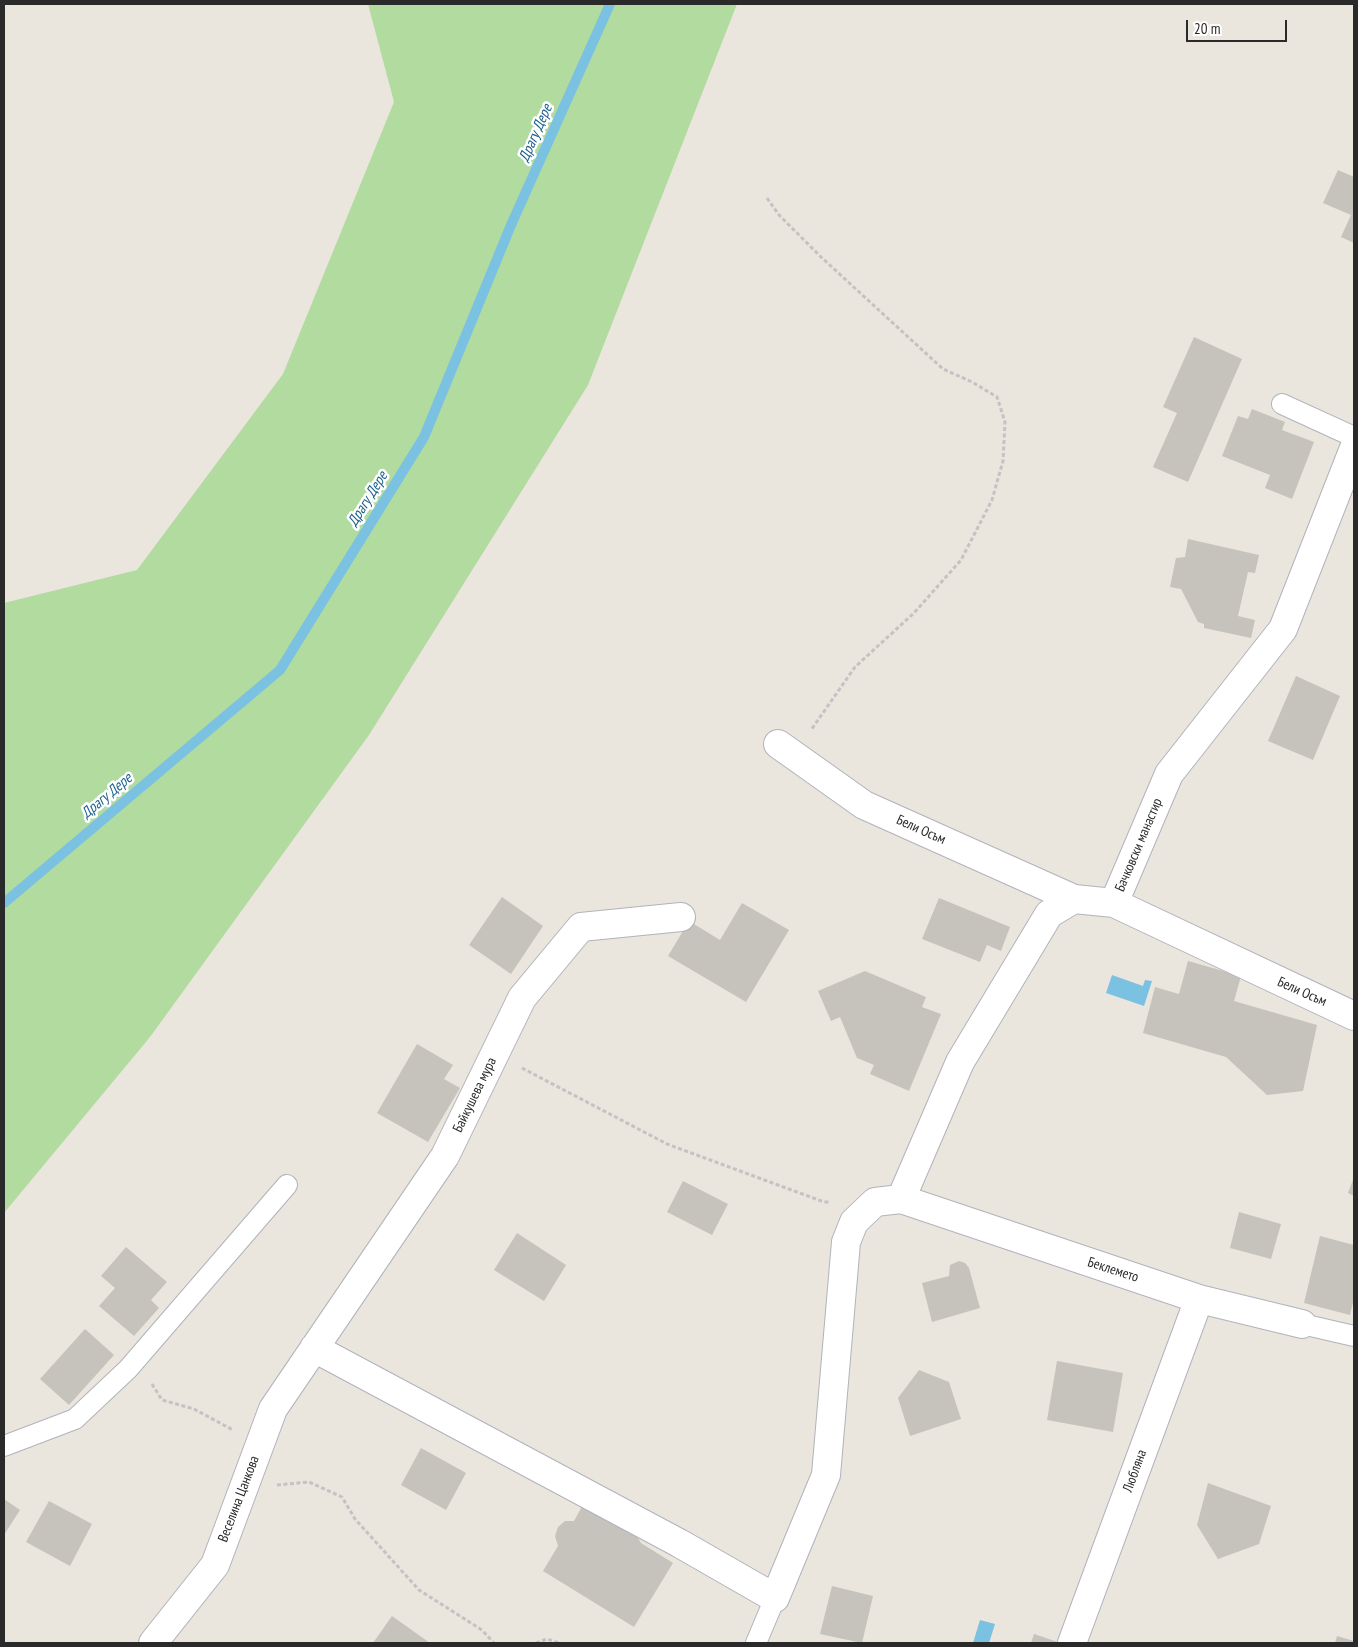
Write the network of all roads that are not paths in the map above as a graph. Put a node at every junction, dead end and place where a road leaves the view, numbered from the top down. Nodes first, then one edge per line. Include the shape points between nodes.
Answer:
1 (1282, 404) dead end
2 (1354, 437) edge
3 (1354, 448) edge
4 (786, 749) road end
5 (1074, 899) junction
6 (1114, 903) junction
7 (681, 916) dead end
8 (1354, 1016) edge
9 (287, 1185) dead end
10 (888, 1201) junction
11 (1199, 1300) junction
12 (1302, 1324) joint
13 (1354, 1336) edge
14 (314, 1348) junction
15 (4, 1446) edge
16 (775, 1598) junction
17 (153, 1643) edge
18 (756, 1643) edge
19 (1072, 1643) edge

1 - 2 lane
3 - 6 street, Бачковски манастир via 1283,629 1169,774
4 - 5 street, Бели Осъм via 864,805
5 - 6 street, Бачковски манастир
5 - 10 street via 1049,914 960,1062
6 - 8 street, Бели Осъм
7 - 14 street, Байкушева мура via 581,927 522,998 445,1156
9 - 15 lane via 128,1369 75,1419
10 - 11 street, Беклемето
10 - 16 street via 854,1222 846,1242 826,1475
11 - 12 street, Беклемето
11 - 19 street, Любляна
12 - 13 lane, Беклемето
14 - 16 street via 679,1542
14 - 17 street, Веселина Цанкова via 273,1409 215,1565
16 - 18 lane

